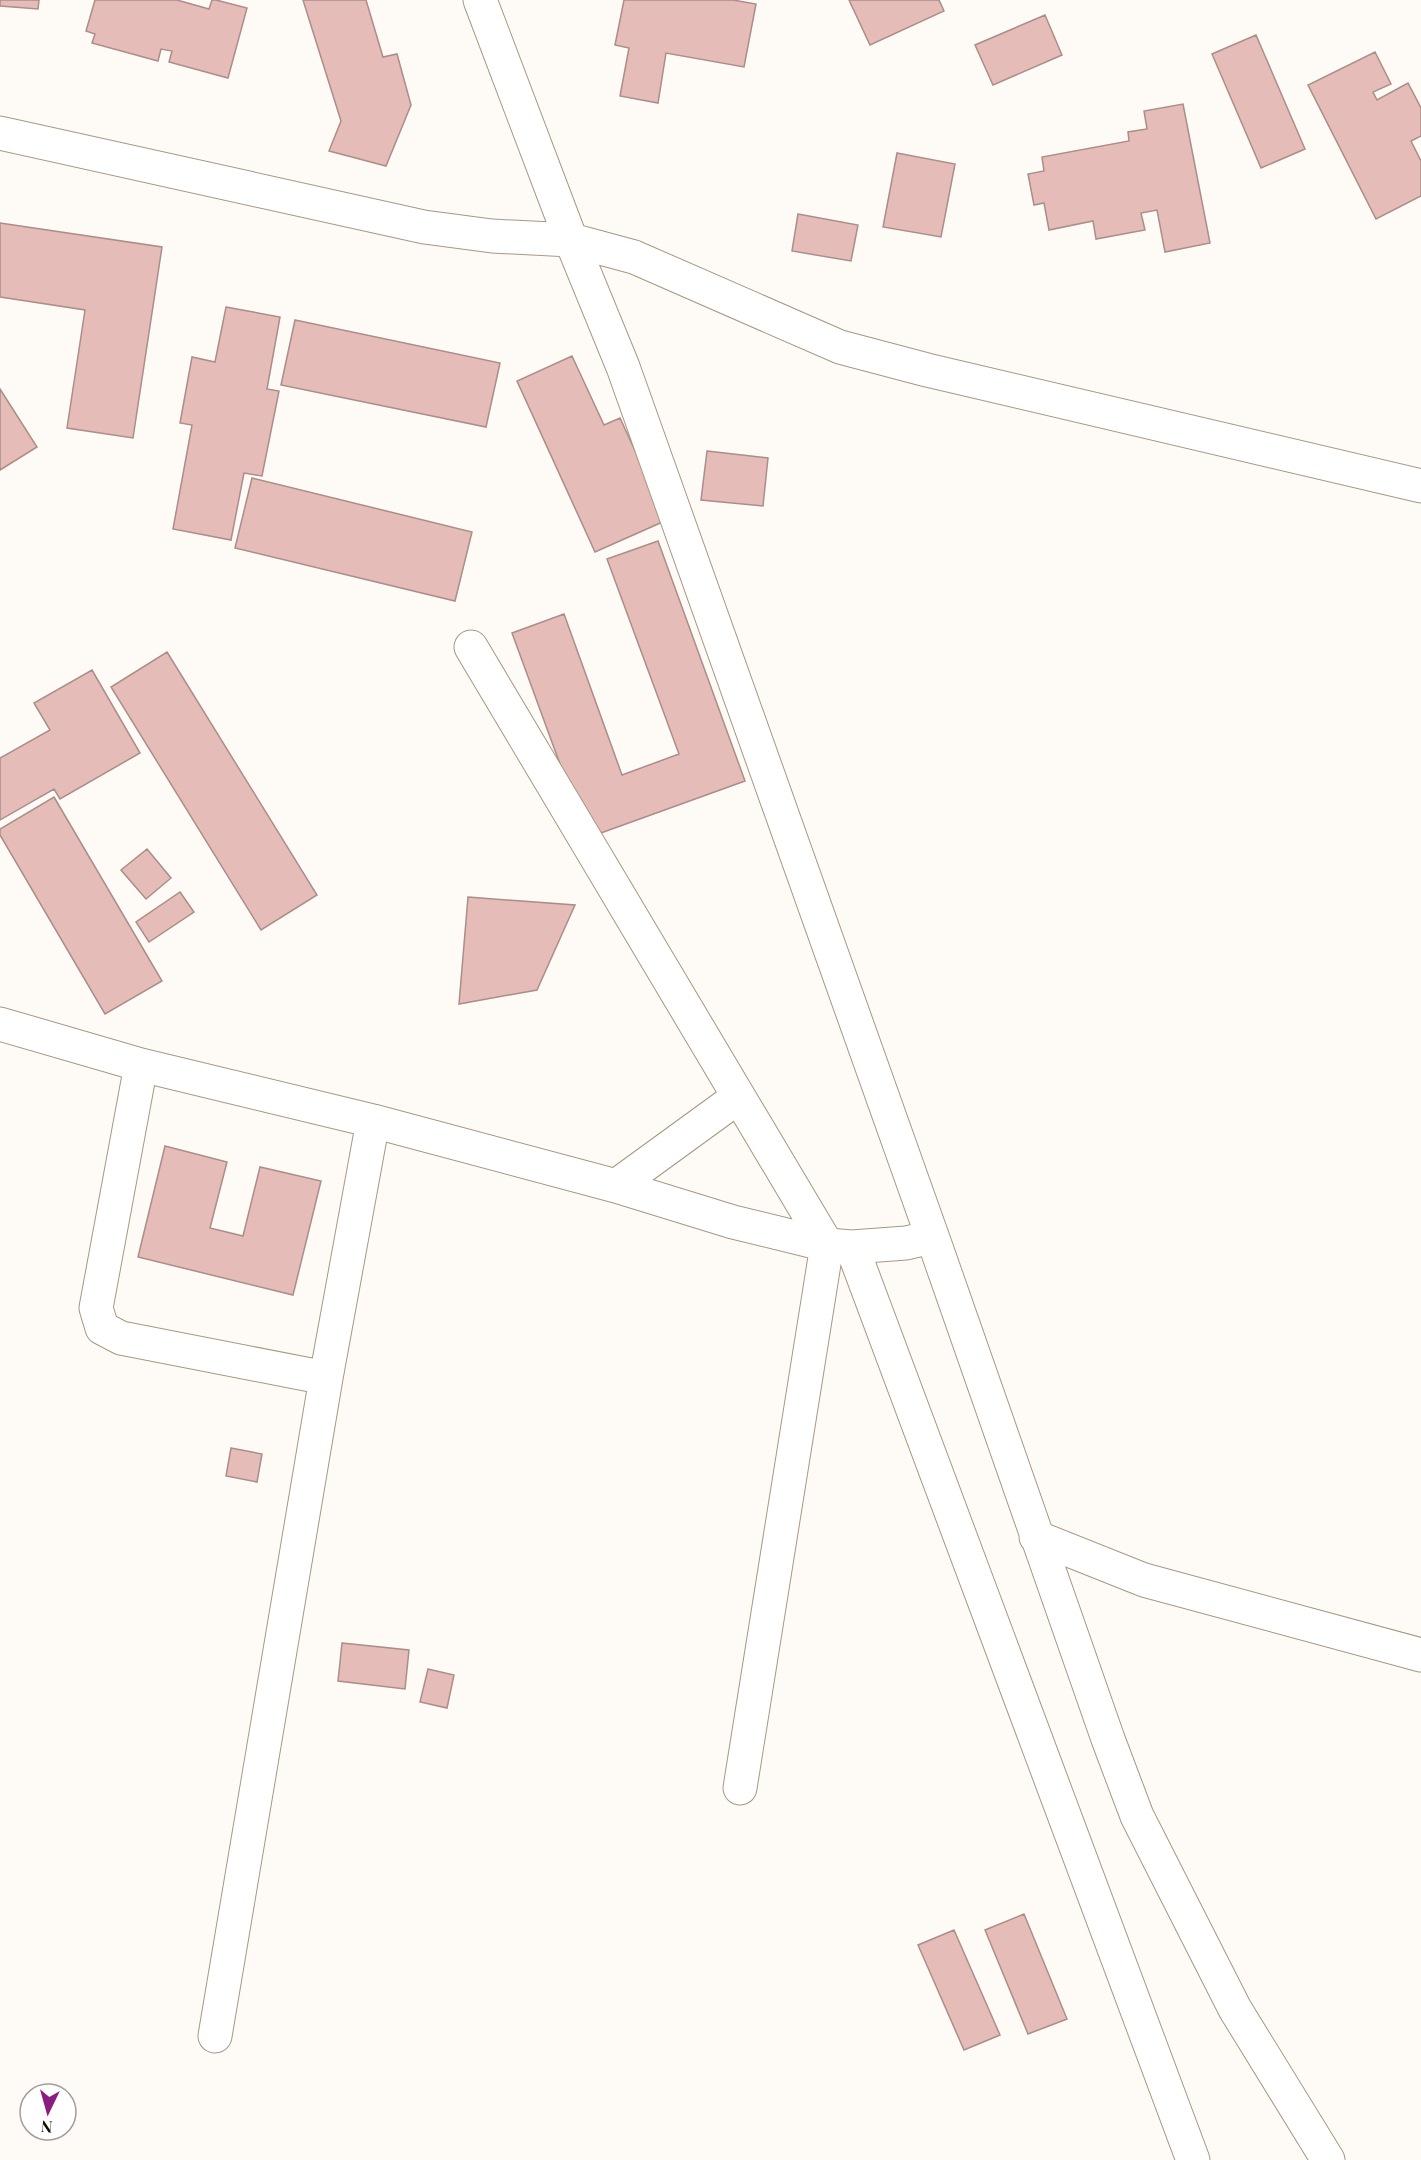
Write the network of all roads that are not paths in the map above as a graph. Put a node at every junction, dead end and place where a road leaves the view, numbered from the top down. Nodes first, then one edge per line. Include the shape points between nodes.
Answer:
1 (480, 0) edge
2 (0, 133) edge
3 (571, 240) junction
4 (1421, 486) edge
5 (471, 647) dead end
6 (0, 1024) edge
7 (141, 1065) junction
8 (737, 1098) junction
9 (373, 1121) junction
10 (616, 1186) junction
11 (932, 1237) junction
12 (839, 1246) junction
13 (326, 1378) junction
14 (1036, 1537) junction
15 (1421, 1655) edge
16 (740, 1788) dead end
17 (215, 2036) dead end
18 (1193, 2160) edge
19 (1328, 2160) edge

1 - 3 street
2 - 3 street via 424,228
3 - 4 street via 634,257 840,347
3 - 11 street via 623,368
5 - 8 street
6 - 7 street
7 - 9 street
7 - 13 street via 96,1308 102,1328 121,1338
8 - 10 street
8 - 12 street
9 - 10 street
9 - 13 street
10 - 12 street via 733,1222
11 - 12 street via 906,1243
11 - 14 street
12 - 16 street
12 - 18 street
13 - 17 street
14 - 15 street via 1144,1580
14 - 19 street via 1137,1816 1235,2009

